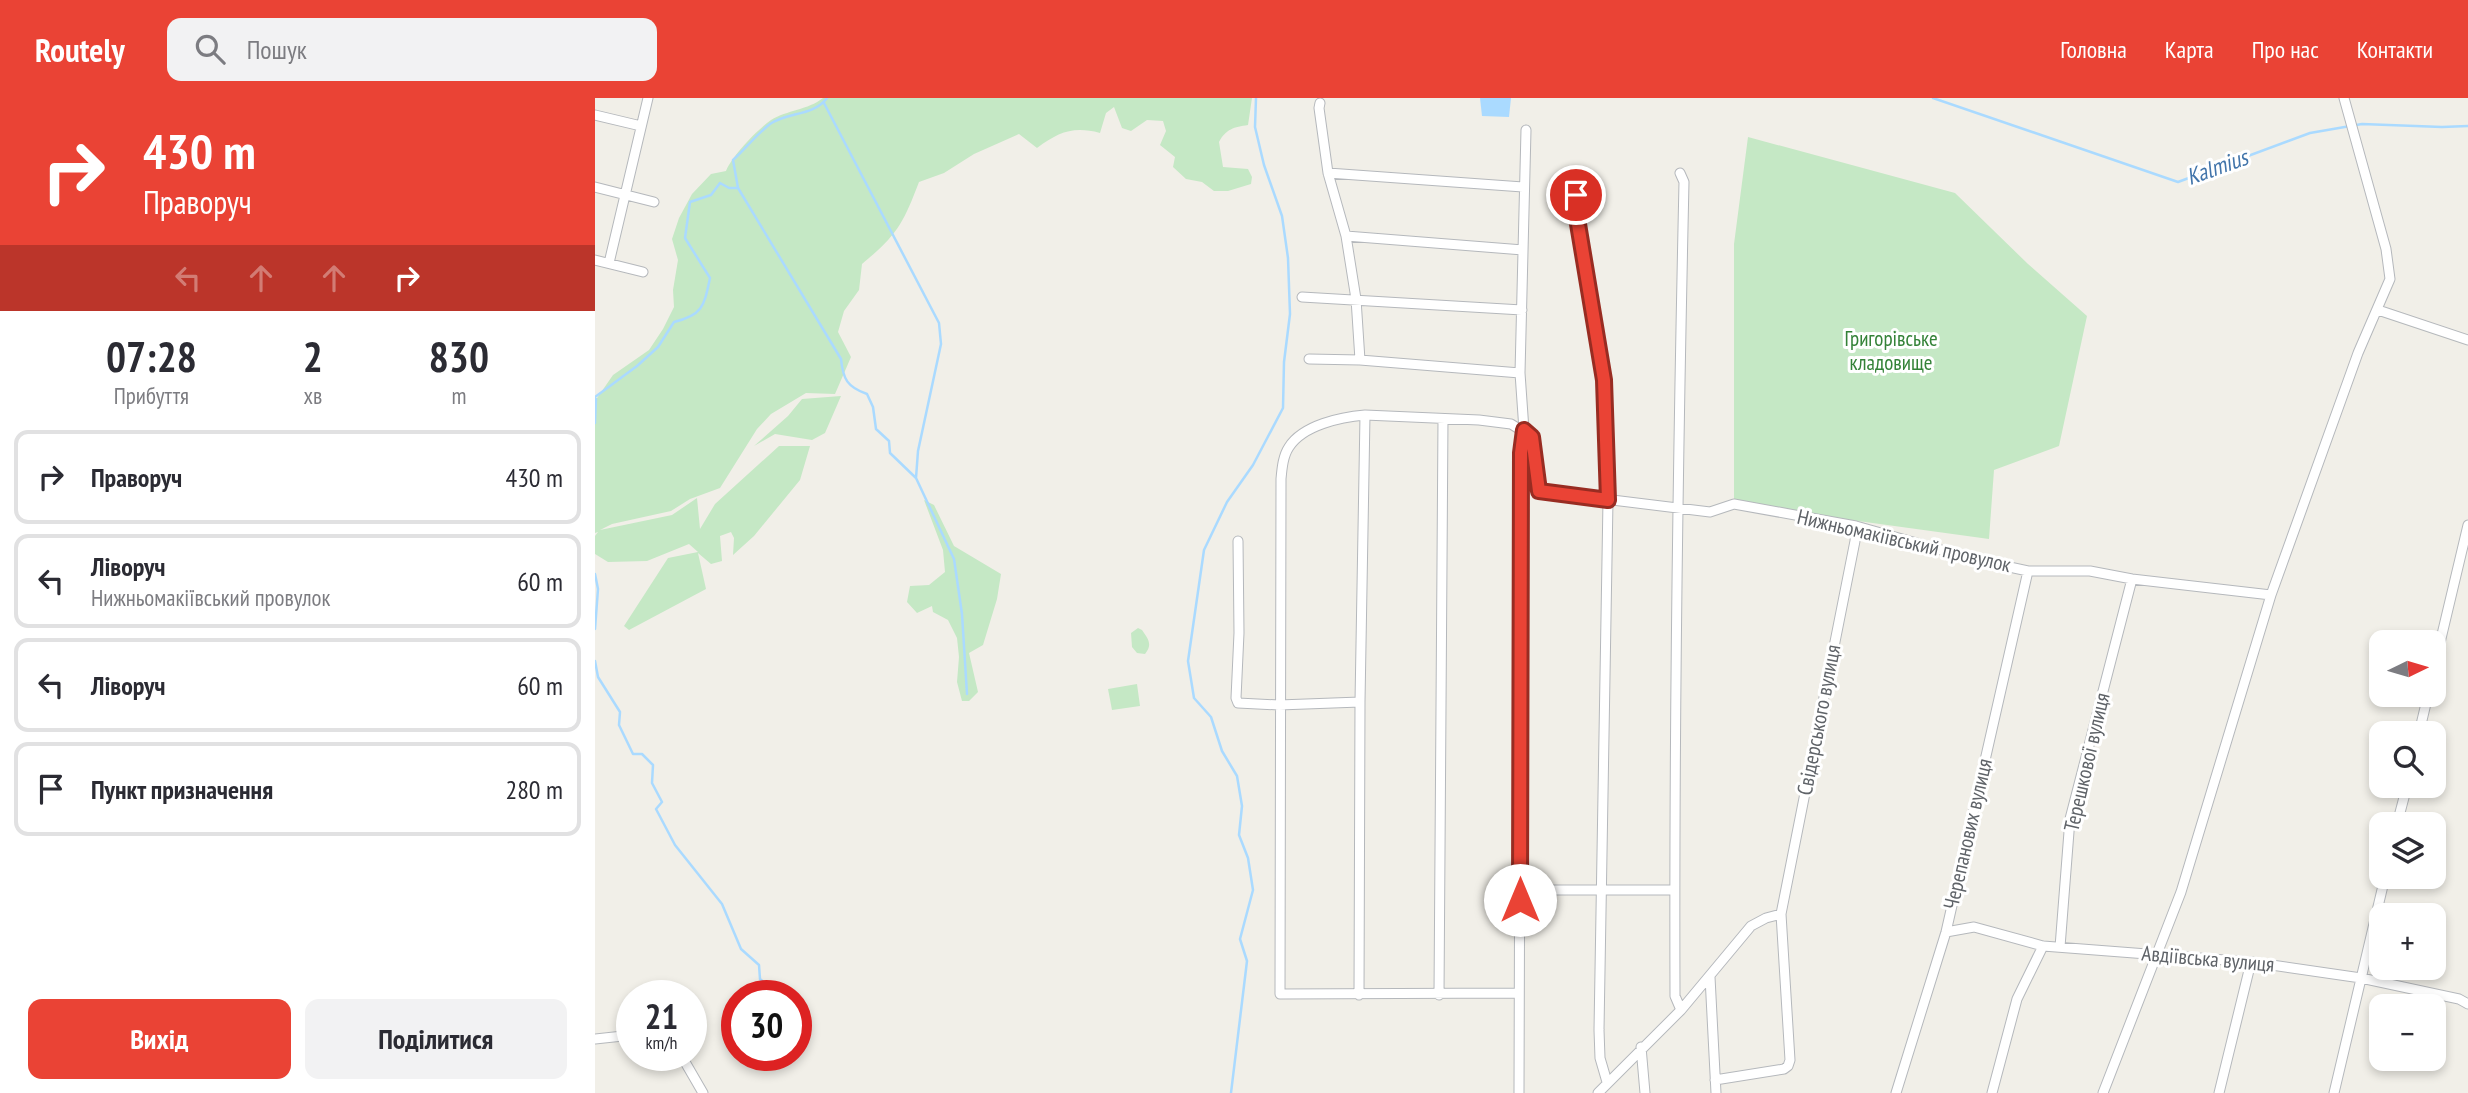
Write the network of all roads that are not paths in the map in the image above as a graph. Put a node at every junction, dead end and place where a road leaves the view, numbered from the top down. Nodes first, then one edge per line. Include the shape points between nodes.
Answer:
1 (647, 98) edge
2 (2344, 98) edge
3 (1320, 103) dead end
4 (595, 115) edge
5 (641, 126) junction
6 (1526, 130) dead end
7 (1328, 173) junction
8 (1680, 173) dead end
9 (595, 187) edge
10 (1523, 187) junction
11 (625, 194) junction
12 (1576, 195) dead end
13 (654, 202) dead end
14 (1346, 236) junction
15 (1523, 250) junction
16 (595, 260) edge
17 (609, 263) junction
18 (643, 272) dead end
19 (1302, 297) dead end
20 (1356, 299) junction
21 (1522, 310) junction
22 (2378, 310) junction
23 (2468, 340) edge
24 (1309, 359) dead end
25 (1360, 360) junction
26 (1520, 373) junction
27 (1365, 415) junction
28 (1443, 419) junction
29 (1524, 430) junction
30 (1608, 500) junction
31 (1676, 509) junction
32 (2468, 525) edge
33 (1856, 526) junction
34 (1238, 541) dead end
35 (2028, 571) junction
36 (2132, 579) junction
37 (2271, 596) junction
38 (2443, 630) edge
39 (1360, 702) junction
40 (1279, 705) junction
41 (2382, 889) edge
42 (1531, 890) dead end
43 (1600, 890) junction
44 (1674, 890) junction
45 (1781, 914) junction
46 (1946, 932) junction
47 (2043, 946) junction
48 (2060, 947) junction
49 (2157, 954) junction
50 (2251, 962) junction
51 (1710, 977) junction
52 (2361, 978) junction
53 (1518, 993) junction
54 (1359, 995) junction
55 (1439, 995) junction
56 (2468, 1004) edge
57 (1681, 1010) junction
58 (616, 1037) edge
59 (595, 1039) edge
60 (1641, 1047) junction
61 (690, 1071) edge
62 (1715, 1080) junction
63 (1607, 1082) junction
64 (703, 1093) edge
65 (1518, 1093) edge
66 (1598, 1093) edge
67 (1645, 1093) edge
68 (1716, 1093) edge
69 (1896, 1093) edge
70 (1992, 1093) edge
71 (2103, 1093) edge
72 (2219, 1093) edge
73 (2334, 1093) edge

1 - 5 street
2 - 22 street via 2386,249 2390,279
3 - 7 street
4 - 5 street
5 - 11 street
6 - 10 street
7 - 10 street
7 - 14 street
8 - 31 street via 1684,182
9 - 11 street
10 - 15 street
11 - 13 street
11 - 17 street
12 - 30 street via 1604,380
14 - 15 street
14 - 20 street
15 - 21 street
16 - 17 street
17 - 18 street
19 - 20 street
20 - 21 street
20 - 25 street
21 - 26 street
22 - 23 street
22 - 37 street
24 - 25 street
25 - 26 street
26 - 29 street
27 - 28 street
27 - 39 street
27 - 40 street via 1313,429 1290,445 1284,457
28 - 29 street via 1511,424
28 - 55 street
29 - 30 street, Нижньомакіївський провулок via 1532,437 1539,491
29 - 53 street
30 - 31 street, Нижньомакіївський провулок
30 - 43 street
31 - 33 street, Нижньомакіївський провулок via 1710,512 1734,504
31 - 44 street
32 - 38 street
33 - 35 street, Нижньомакіївський провулок
33 - 45 street, Свiдерського вулиця
34 - 40 street via 1235,698 1242,705
35 - 36 street, Нижньомакіївський провулок via 2090,571
35 - 46 street, Черепанових вулиця
36 - 37 street, Нижньомакіївський провулок
36 - 48 street, Терешкової вулиця via 2070,819
37 - 49 street via 2181,892
39 - 40 street
39 - 54 street
40 - 54 street via 1280,994
41 - 52 street
42 - 43 street
43 - 44 street
43 - 63 street via 1600,1058
44 - 57 street via 1675,996
45 - 51 street via 1751,926
45 - 62 street, Свiдерського вулиця via 1789,1066
46 - 47 street, Авдіївська вулиця via 1974,927
46 - 69 street, Черепанових вулиця
47 - 48 street, Авдіївська вулиця
47 - 70 street via 2017,999
48 - 49 street, Авдіївська вулиця
49 - 50 street, Авдіївська вулиця
49 - 71 street
50 - 52 street, Авдіївська вулиця
50 - 72 street
51 - 57 street
51 - 62 street
52 - 56 street, Авдіївська вулиця
52 - 73 street
53 - 55 street
53 - 65 street
54 - 55 street
57 - 60 street
58 - 59 street
60 - 63 street
60 - 67 street
61 - 64 street
62 - 68 street
63 - 66 street

